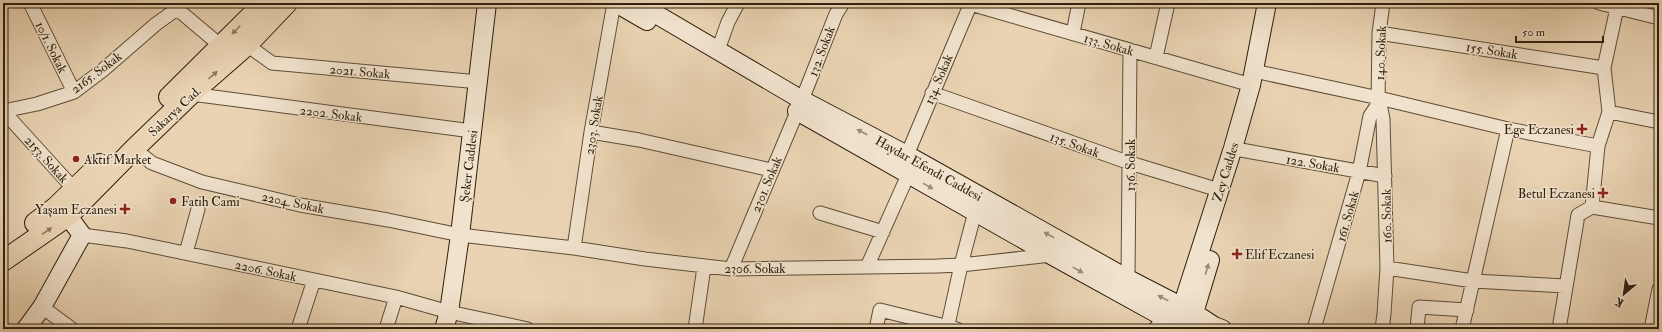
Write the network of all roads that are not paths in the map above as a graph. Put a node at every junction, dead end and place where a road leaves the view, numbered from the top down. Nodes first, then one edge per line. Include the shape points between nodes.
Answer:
1 (30, 3) edge
2 (264, 3) edge
3 (287, 3) edge
4 (487, 3) edge
5 (615, 3) edge
6 (637, 3) edge
7 (738, 3) edge
8 (842, 3) edge
9 (970, 3) edge
10 (1079, 3) edge
11 (1168, 3) edge
12 (1267, 3) edge
13 (1276, 3) edge
14 (1383, 3) edge
15 (1599, 3) edge
16 (1617, 5) edge
17 (174, 6) edge
18 (1659, 18) edge
19 (1073, 33) junction
20 (1379, 33) junction
21 (247, 45) junction
22 (221, 46) junction
23 (718, 50) junction
24 (1130, 50) junction
25 (1156, 57) junction
26 (1604, 68) junction
27 (1256, 76) junction
28 (478, 82) junction
29 (74, 92) junction
30 (932, 93) junction
31 (191, 94) junction
32 (1378, 101) junction
33 (800, 106) junction
34 (3, 111) edge
35 (1609, 112) junction
36 (1659, 122) edge
37 (1508, 129) junction
38 (472, 131) junction
39 (591, 132) junction
40 (1598, 146) junction
41 (134, 149) junction
42 (1242, 150) junction
43 (907, 155) junction
44 (1130, 164) junction
45 (772, 170) junction
46 (1359, 172) junction
47 (908, 175) junction
48 (1385, 176) junction
49 (74, 190) junction
50 (1220, 190) junction
51 (1592, 206) junction
52 (198, 208) dead end
53 (975, 212) junction
54 (820, 213) dead end
55 (68, 216) junction
56 (1659, 218) edge
57 (883, 232) junction
58 (460, 234) junction
59 (82, 235) junction
60 (3, 246) edge
61 (574, 248) junction
62 (186, 254) junction
63 (1051, 255) junction
64 (3, 261) edge
65 (960, 265) junction
66 (704, 267) junction
67 (867, 267) junction
68 (1387, 268) junction
69 (731, 269) junction
70 (1128, 279) junction
71 (314, 280) junction
72 (1473, 281) junction
73 (1565, 286) junction
74 (1659, 289) edge
75 (396, 297) junction
76 (42, 307) junction
77 (1466, 310) junction
78 (449, 312) junction
79 (1179, 322) edge
80 (951, 328) edge
81 (26, 329) edge
82 (71, 329) edge
83 (298, 329) edge
84 (386, 329) edge
85 (444, 329) edge
86 (528, 329) edge
87 (695, 329) edge
88 (876, 329) edge
89 (1222, 329) edge
90 (1314, 329) edge
91 (1382, 329) edge
92 (1417, 329) edge
93 (1462, 329) edge
94 (1559, 329) edge
95 (1651, 329) edge

1 - 29 street, 10/1. Sokak
2 -> 22 main road
3 - 21 main road, Sakarya Cad.
4 - 28 main road, Şeker Caddesi
5 - 33 main road, Haydar Efendi Caddesi
5 - 39 street, 2303. Sokak
6 - 23 main road, Haydar Efendi Caddesi
7 - 23 street
8 - 33 street, 132. Sokak
9 - 19 street, 133. Sokak
9 - 30 street, 134. Sokak
10 - 19 street
11 - 25 street
12 - 27 main road, Zey Caddes
13 - 27 main road, Zey Caddes
14 - 20 street, 140. Sokak
15 - 16 street
16 - 18 street
16 - 26 street
17 - 22 street
17 - 29 street, 2165. Sokak via 103,70
19 - 24 street, 133. Sokak
20 - 26 street, 155. Sokak
20 - 32 street, 140. Sokak
21 - 28 street, 2021. Sokak via 272,63
31 -> 21 main road, Sakarya Cad.
22 - 49 main road
23 - 33 main road, Haydar Efendi Caddesi
24 - 25 street, 133. Sokak
24 - 44 street, 136. Sokak
25 - 27 street, 133. Sokak
26 - 35 street
27 - 32 street, 133. Sokak
27 - 42 main road, Zey Caddes
27 - 50 main road, Zey Caddes
28 - 38 main road, Şeker Caddesi
29 - 34 street, 2165. Sokak via 37,104
30 - 43 street, 134. Sokak
30 - 44 street, 135. Sokak
31 - 38 street, 2202. Sokak
31 - 41 main road, Sakarya Cad.
32 - 37 street, 133. Sokak
32 - 46 street, 161. Sokak via 1368,122
32 - 48 street, 160. Sokak via 1382,119
43 -> 33 main road, Haydar Efendi Caddesi
33 - 45 street, 2301. Sokak
33 - 47 main road, Haydar Efendi Caddesi
34 - 49 street, 2153. Sokak
35 - 36 street
35 - 40 street
37 - 40 street, 133. Sokak
37 - 72 street
38 - 58 main road, Şeker Caddesi
39 - 45 street via 646,141
39 - 61 street, 2303. Sokak
40 - 51 street
41 - 55 main road, Sakarya Cad.
41 - 58 street, 2204. Sokak via 152,163 202,182 300,205
42 - 46 street, 122. Sokak
79 -> 42 main road, Zey Caddes
70 -> 43 main road, Haydar Efendi Caddesi
44 - 50 street, 135. Sokak
44 - 70 street, 136. Sokak
45 - 69 street, 2301. Sokak
46 - 48 street, 122. Sokak
46 - 90 street, 161. Sokak
47 -> 53 main road, Haydar Efendi Caddesi
47 - 57 street
48 - 68 street, 160. Sokak
49 - 60 main road via 56,207
50 - 79 main road, Zey Caddes
51 - 56 street
51 - 73 street via 1578,215
52 - 62 street
53 - 63 main road, Haydar Efendi Caddesi
53 - 65 street
54 - 57 street
55 - 59 main road
64 -> 55 main road, Sakarya Cad.
57 - 67 street
58 - 61 street, 2306. Sokak
58 - 78 main road, Şeker Caddesi
59 - 62 street, 2206. Sokak
59 - 76 main road
61 - 66 street, 2306. Sokak
62 - 71 street, 2206. Sokak
63 - 65 street, 2306. Sokak
63 -> 79 main road, Haydar Efendi Caddesi
65 - 67 street, 2306. Sokak
65 - 80 street
66 - 69 street, 2306. Sokak
66 - 87 street
67 - 69 street, 2306. Sokak
68 - 72 street
68 - 91 street, 160. Sokak
79 -> 70 main road, Haydar Efendi Caddesi
71 - 75 street, 2206. Sokak
71 - 83 street
72 - 73 street
72 - 77 street
73 - 94 street
74 - 95 street
75 - 78 street, 2206. Sokak
75 - 84 street
76 - 81 main road
76 - 82 street
77 - 92 street via 1419,307
77 - 93 street
78 - 85 main road, Şeker Caddesi
78 - 86 street, 2206. Sokak
79 - 89 main road, Haydar Efendi Caddesi
80 - 88 street via 880,310

